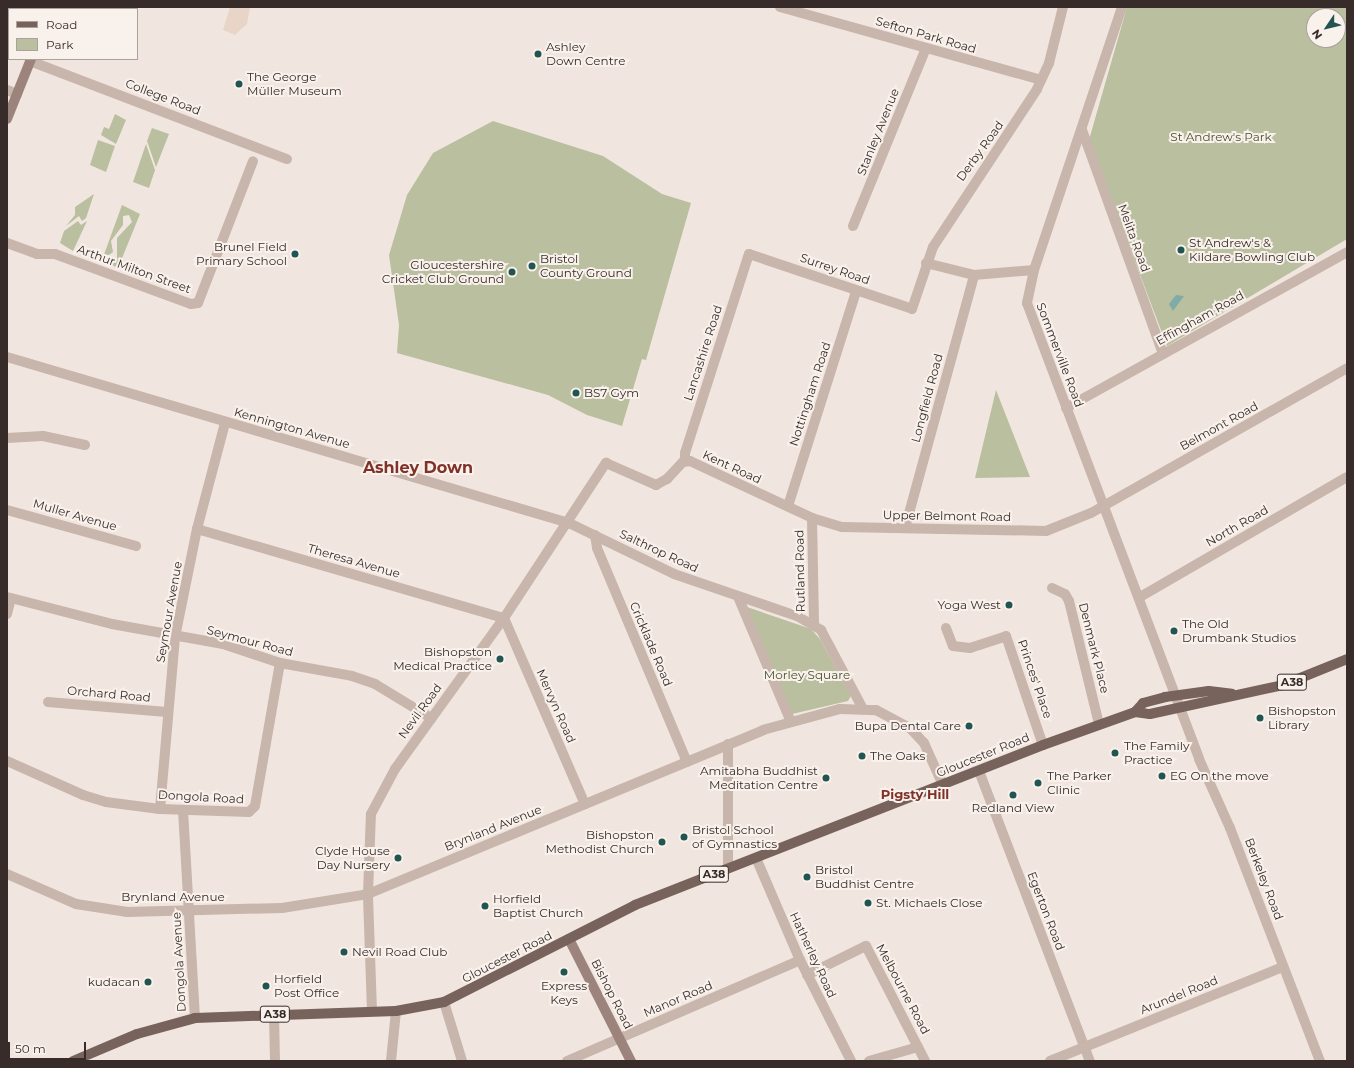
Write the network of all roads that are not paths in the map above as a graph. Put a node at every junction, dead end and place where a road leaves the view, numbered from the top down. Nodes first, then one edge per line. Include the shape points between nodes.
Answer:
1 (780, 7) edge
2 (1063, 7) edge
3 (1122, 7) edge
4 (926, 48) junction
5 (30, 60) edge
6 (1041, 80) junction
7 (12, 92) edge
8 (7, 119) edge
9 (1082, 130) junction
10 (287, 160) dead end
11 (253, 161) dead end
12 (853, 226) dead end
13 (7, 243) edge
14 (1347, 252) edge
15 (749, 254) joint
16 (926, 263) junction
17 (1034, 270) junction
18 (974, 275) junction
19 (856, 291) junction
20 (912, 309) joint
21 (1163, 354) junction
22 (7, 358) edge
23 (1347, 368) edge
24 (1066, 408) junction
25 (225, 422) junction
26 (7, 438) edge
27 (85, 446) dead end
28 (685, 461) junction
29 (606, 463) joint
30 (1347, 477) edge
31 (1104, 505) junction
32 (788, 506) junction
33 (7, 510) edge
34 (812, 518) junction
35 (570, 523) junction
36 (905, 528) junction
37 (197, 529) junction
38 (595, 535) junction
39 (136, 546) dead end
40 (1052, 588) dead end
41 (9, 597) edge
42 (1140, 597) junction
43 (739, 599) junction
44 (7, 614) edge
45 (504, 618) junction
46 (814, 623) junction
47 (946, 628) dead end
48 (175, 637) junction
49 (1345, 663) edge
50 (280, 664) junction
51 (1233, 694) junction
52 (1176, 695) junction
53 (48, 702) dead end
54 (862, 707) junction
55 (1181, 708) junction
56 (167, 712) junction
57 (1135, 712) junction
58 (431, 718) junction
59 (790, 720) junction
60 (1099, 724) junction
61 (728, 744) junction
62 (1043, 745) junction
63 (7, 761) edge
64 (687, 762) junction
65 (979, 771) junction
66 (943, 785) junction
67 (585, 804) junction
68 (160, 809) junction
69 (183, 810) junction
70 (756, 858) junction
71 (728, 868) junction
72 (7, 874) edge
73 (368, 894) junction
74 (189, 911) junction
75 (569, 939) junction
76 (800, 960) junction
77 (1283, 967) junction
78 (807, 975) junction
79 (444, 1002) junction
80 (372, 1011) junction
81 (396, 1012) junction
82 (274, 1014) junction
83 (195, 1018) junction
84 (619, 1038) junction
85 (918, 1047) junction
86 (1084, 1048) junction
87 (73, 1061) edge
88 (275, 1061) edge
89 (391, 1061) edge
90 (462, 1061) edge
91 (567, 1061) edge
92 (631, 1061) edge
93 (851, 1061) edge
94 (869, 1061) edge
95 (925, 1061) edge
96 (1050, 1061) edge
97 (1090, 1061) edge
98 (1320, 1061) edge

1 - 4 street, Sefton Park Road
2 - 6 street, Derby Road
3 - 9 street, Sommerville Road
4 - 6 street, Sefton Park Road
4 - 12 street, Stanley Avenue
5 - 7 street
5 - 10 street, College Road
6 - 16 street, Derby Road via 1024,113 955,208
7 - 8 street
9 - 17 street, Sommerville Road
9 - 21 street, Melita Road
11 - 13 street, Arthur Milton Street via 198,303 191,304 54,254 37,254
14 - 21 street, Effingham Road
15 - 19 street, Surrey Road
15 - 28 street, Lancashire Road via 685,453
16 - 18 street
16 - 20 street, Derby Road
17 - 18 street
17 - 24 street, Sommerville Road via 1026,303
18 - 36 street, Longfield Road
19 - 20 street, Surrey Road
19 - 32 street, Nottingham Road
21 - 24 street, Effingham Road
22 - 25 street, Kennington Avenue
23 - 31 street, Belmont Road
24 - 31 street, Sommerville Road
25 - 35 street, Kennington Avenue
25 - 37 street, Seymour Avenue
26 - 27 street via 43,436
28 - 29 street, Kent Road via 667,479 656,485
28 - 32 street, Kent Road
29 - 35 street, Nevil Road
30 - 42 street, North Road
31 - 36 street, Upper Belmont Road via 1074,522 1046,531
31 - 42 street, Sommerville Road
32 - 34 street, Upper Belmont Road
33 - 39 street, Muller Avenue
34 - 36 street, Upper Belmont Road via 851,528
34 - 46 street, Rutland Road
35 - 38 street, Salthrop Road
35 - 45 street, Nevil Road
37 - 45 street, Theresa Avenue
37 - 48 street, Seymour Avenue
38 - 43 street, Salthrop Road via 674,574
38 - 64 street, Cricklade Road via 597,548
40 - 60 street, Denmark Place via 1065,594 1069,602
41 - 44 street
41 - 48 street, Seymour Road
42 - 52 street, Sommerville Road
43 - 46 street
43 - 59 street
45 - 58 street, Nevil Road
45 - 67 street, Mervyn Road
46 - 54 street via 827,638
47 - 62 street, Princes' Place via 953,646 970,648 1006,636
48 - 50 street, Seymour Road via 223,644
48 - 56 street, Seymour Avenue
49 - 51 main road, Gloucester Road / A38 via 1283,685
50 - 58 street, Seymour Road via 352,676 375,684
50 - 69 street, Dongola Road via 252,810
51 - 52 main road, Gloucester Road / A38 via 1209,691
51 - 55 main road, Gloucester Road / A38
52 - 55 street, Sommerville Road
52 - 57 main road, Gloucester Road / A38 via 1143,703
53 - 56 street, Orchard Road
54 - 59 street, Brynland Avenue
54 - 66 street, Brynland Avenue via 892,716 910,728 927,748
55 - 57 main road, Gloucester Road / A38 via 1150,714
55 - 77 street, Berkeley Road
56 - 68 street, Seymour Avenue
57 - 60 main road, Gloucester Road / A38
58 - 73 street, Nevil Road via 395,769 371,814
59 - 61 street, Brynland Avenue
60 - 62 main road, Gloucester Road / A38
61 - 64 street, Brynland Avenue
61 - 71 street
62 - 65 main road, Gloucester Road / A38
63 - 68 street, Dongola Road via 83,795
64 - 67 street, Brynland Avenue
65 - 66 main road, Gloucester Road / A38
65 - 86 street, Egerton Road
66 - 70 main road, Gloucester Road / A38
67 - 73 street, Brynland Avenue
68 - 69 street, Dongola Road
69 - 74 street, Dongola Avenue
70 - 71 main road, Gloucester Road / A38
70 - 76 street, Hatherley Road
71 - 75 main road, Gloucester Road / A38 via 635,906
72 - 74 street, Brynland Avenue via 76,904 127,912
73 - 74 street, Brynland Avenue via 282,908
73 - 80 street, Nevil Road
74 - 83 street, Dongola Avenue
75 - 79 main road, Gloucester Road / A38
75 - 84 street, Bishop Road
76 - 78 street, Hatherley Road
76 - 84 street, Manor Road
77 - 86 street, Arundel Road
77 - 98 street, Berkeley Road
78 - 85 street, Melbourne Road via 866,946
78 - 93 street, Hatherley Road
79 - 81 main road, Gloucester Road / A38
79 - 90 street
80 - 81 main road, Gloucester Road / A38
80 - 82 main road, Gloucester Road / A38
81 - 89 street
82 - 83 main road, Gloucester Road / A38
82 - 88 street
83 - 87 main road, Gloucester Road / A38 via 137,1034
84 - 91 street, Manor Road
84 - 92 street, Bishop Road
85 - 94 street
85 - 95 street, Melbourne Road
86 - 96 street, Arundel Road
86 - 97 street, Egerton Road

